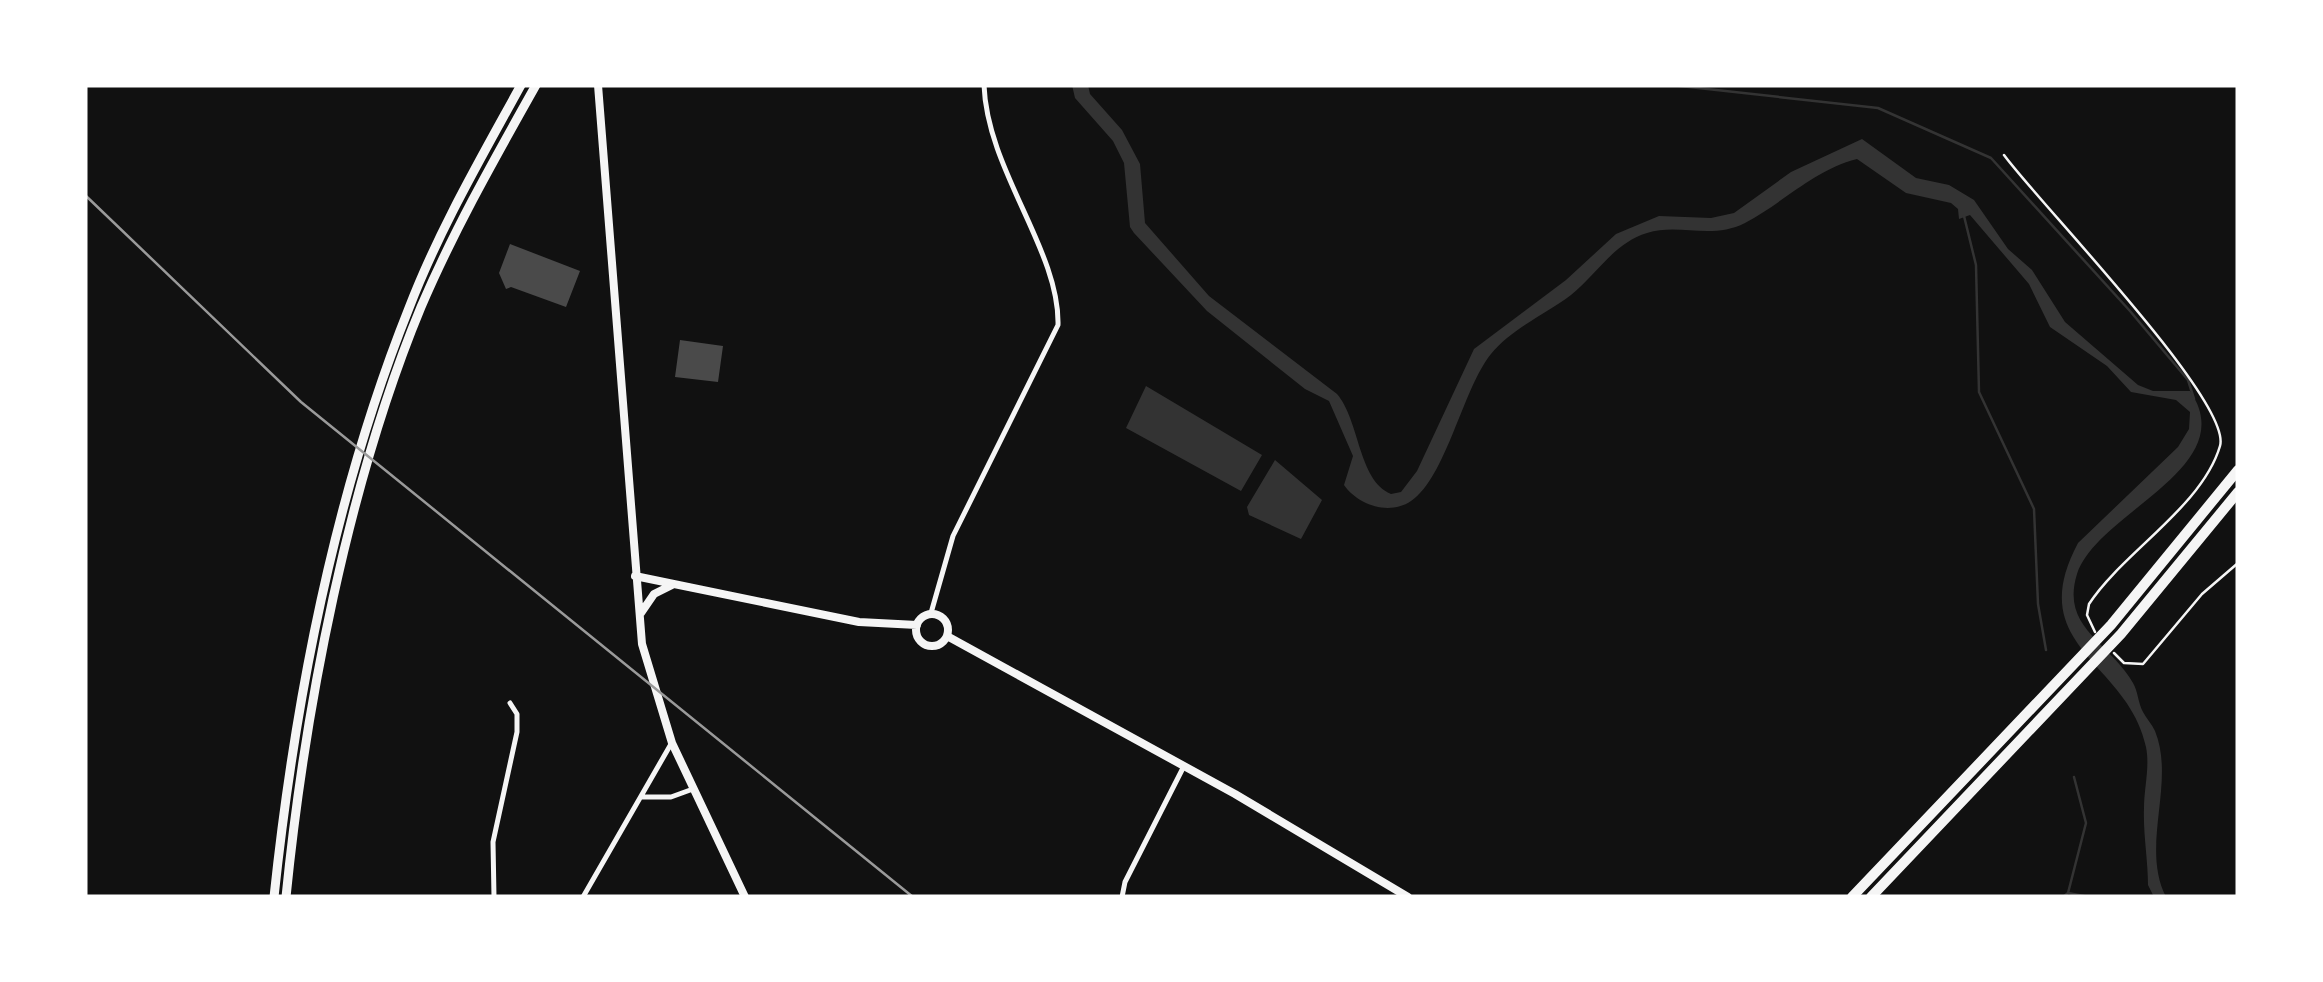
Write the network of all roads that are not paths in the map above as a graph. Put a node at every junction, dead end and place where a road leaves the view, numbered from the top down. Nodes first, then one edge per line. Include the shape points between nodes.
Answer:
1 (521, 85) edge
2 (536, 85) edge
3 (598, 85) edge
4 (984, 85) edge
5 (2238, 470) edge
6 (2238, 492) edge
7 (635, 576) junction
8 (672, 586) junction
9 (931, 614) junction
10 (639, 618) junction
11 (916, 624) junction
12 (947, 636) junction
13 (510, 704) dead end
14 (672, 743) junction
15 (1184, 766) junction
16 (693, 789) junction
17 (642, 797) junction
18 (274, 897) edge
19 (286, 897) edge
20 (494, 897) edge
21 (583, 897) edge
22 (745, 897) edge
23 (1122, 897) edge
24 (1408, 897) edge
25 (1852, 897) edge
26 (1871, 897) edge

1 - 18 main road via 431,255 367,427 299,721
2 - 19 main road via 446,250 378,436 315,704
3 - 7 street
4 - 9 street via 996,149 1056,298 1058,325 960,520
5 - 25 highway via 2110,625
6 - 26 highway via 2121,634
7 - 8 street
7 - 10 street
8 - 10 street via 654,594
8 - 11 street via 859,622
9 - 11 street
9 - 12 street via 946,622
10 - 14 street
11 - 12 street via 927,645
12 - 15 street
13 - 20 street via 518,732 493,842
14 - 16 street
14 - 17 street
15 - 23 street
15 - 24 street
16 - 17 street
16 - 22 street
17 - 21 street

